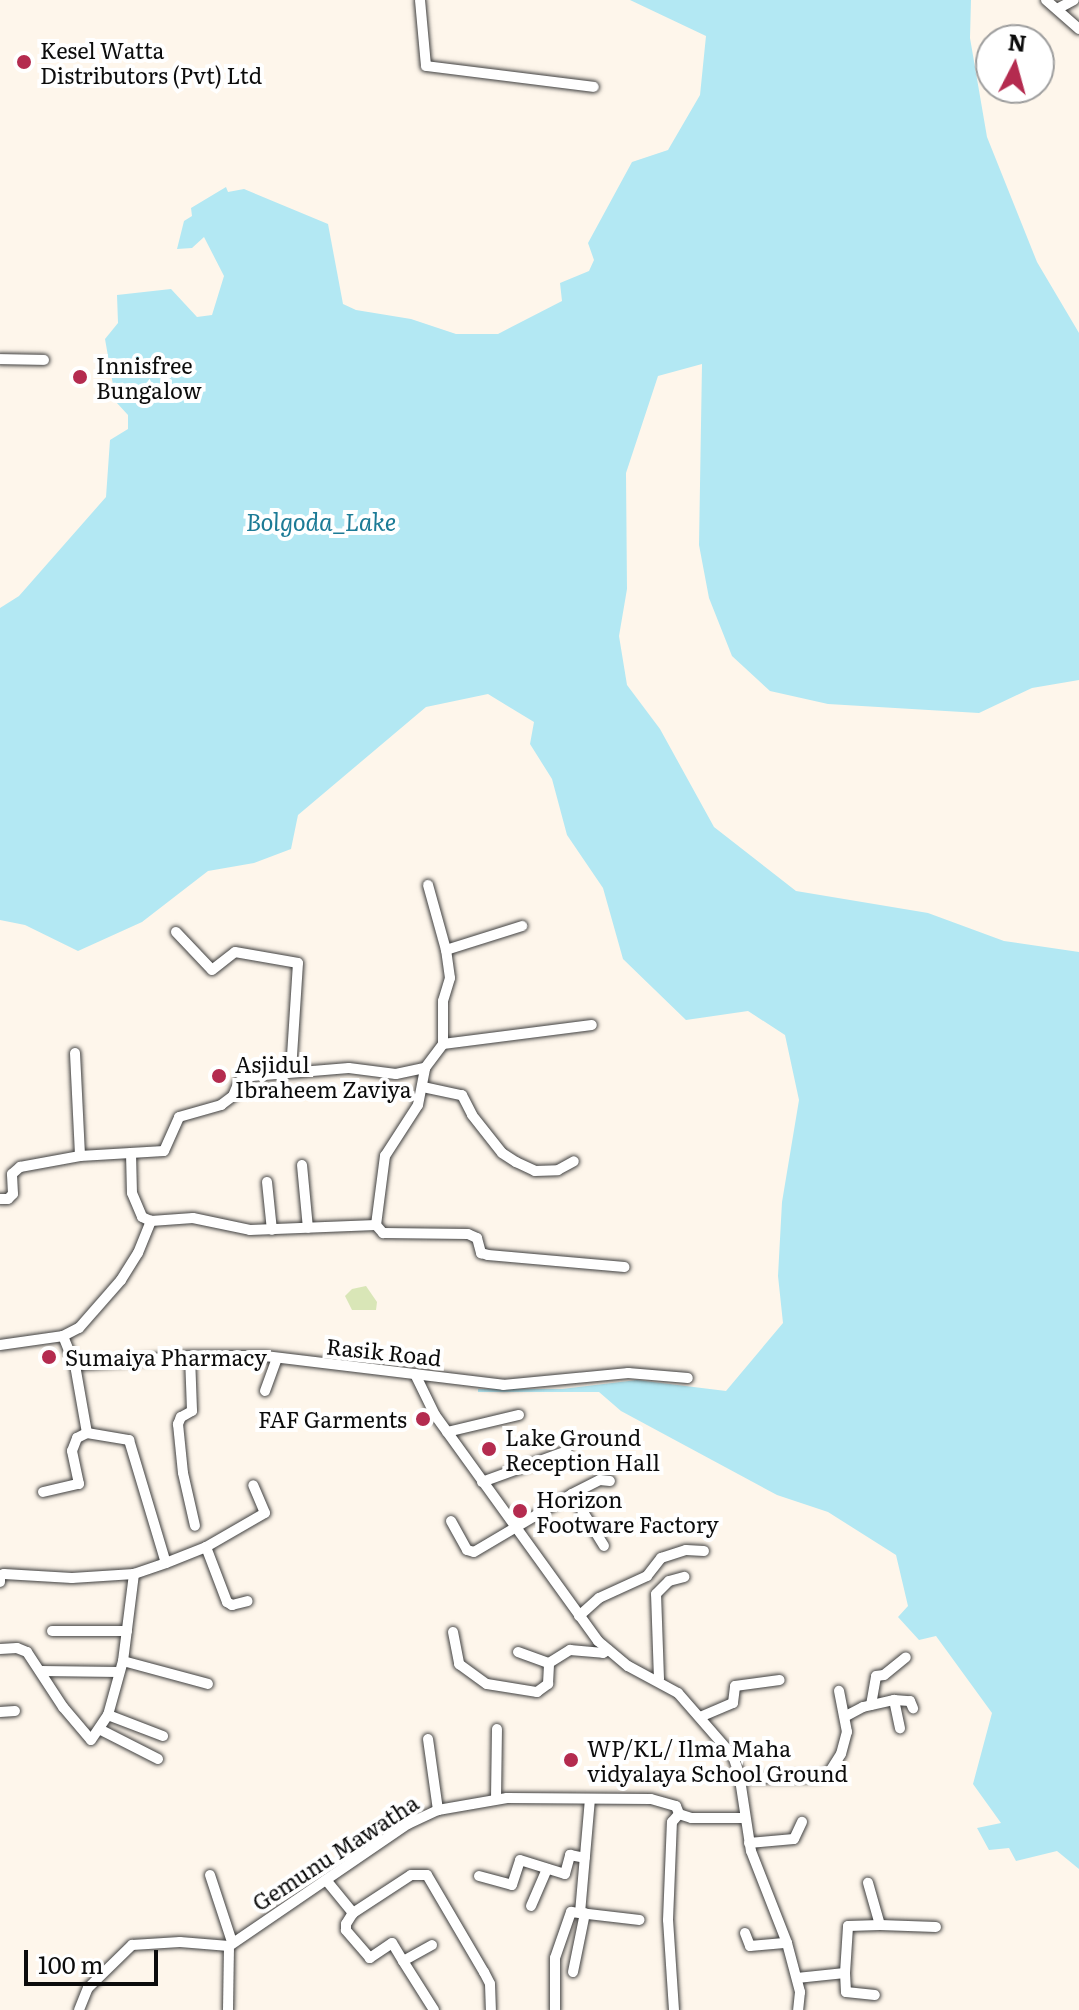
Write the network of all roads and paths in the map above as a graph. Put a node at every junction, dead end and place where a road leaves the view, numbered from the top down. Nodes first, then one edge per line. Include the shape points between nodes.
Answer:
1 (420, 0) edge
2 (1046, 0) edge
3 (1074, 0) edge
4 (1057, 9) junction
5 (1079, 29) edge
6 (594, 87) dead end
7 (0, 359) edge
8 (44, 360) dead end
9 (428, 885) dead end
10 (522, 926) dead end
11 (176, 932) dead end
12 (446, 950) junction
13 (592, 1025) dead end
14 (443, 1044) junction
15 (75, 1053) dead end
16 (425, 1068) junction
17 (291, 1071) junction
18 (423, 1087) junction
19 (131, 1153) junction
20 (80, 1156) junction
21 (574, 1161) dead end
22 (302, 1165) dead end
23 (267, 1182) dead end
24 (0, 1199) edge
25 (151, 1221) junction
26 (376, 1225) junction
27 (308, 1228) junction
28 (272, 1230) junction
29 (624, 1267) dead end
30 (63, 1336) junction
31 (0, 1345) edge
32 (190, 1356) junction
33 (277, 1358) junction
34 (75, 1365) junction
35 (415, 1374) junction
36 (688, 1378) dead end
37 (265, 1391) dead end
38 (519, 1415) dead end
39 (447, 1432) junction
40 (87, 1433) junction
41 (567, 1451) dead end
42 (610, 1481) dead end
43 (482, 1482) junction
44 (253, 1485) dead end
45 (43, 1492) dead end
46 (572, 1494) junction
47 (451, 1521) dead end
48 (195, 1526) dead end
49 (515, 1526) junction
50 (604, 1546) dead end
51 (206, 1547) junction
52 (704, 1551) dead end
53 (166, 1563) junction
54 (134, 1574) junction
55 (684, 1577) dead end
56 (0, 1582) edge
57 (248, 1601) dead end
58 (579, 1616) junction
59 (52, 1631) dead end
60 (127, 1631) junction
61 (453, 1632) dead end
62 (0, 1649) edge
63 (608, 1650) junction
64 (518, 1652) dead end
65 (906, 1657) dead end
66 (549, 1663) junction
67 (121, 1666) junction
68 (41, 1671) junction
69 (659, 1679) junction
70 (780, 1680) dead end
71 (208, 1684) dead end
72 (839, 1691) dead end
73 (894, 1700) junction
74 (871, 1705) junction
75 (913, 1708) dead end
76 (15, 1711) dead end
77 (0, 1712) edge
78 (108, 1715) junction
79 (846, 1716) junction
80 (700, 1717) junction
81 (900, 1728) dead end
82 (497, 1729) dead end
83 (101, 1730) junction
84 (163, 1736) dead end
85 (428, 1739) dead end
86 (158, 1759) dead end
87 (740, 1778) junction
88 (496, 1799) junction
89 (590, 1799) junction
90 (438, 1810) junction
91 (679, 1814) junction
92 (745, 1818) junction
93 (802, 1822) dead end
94 (749, 1843) junction
95 (585, 1858) junction
96 (547, 1869) junction
97 (210, 1875) dead end
98 (479, 1876) dead end
99 (326, 1880) junction
100 (868, 1883) dead end
101 (531, 1906) dead end
102 (353, 1913) junction
103 (582, 1913) junction
104 (640, 1920) dead end
105 (880, 1925) junction
106 (936, 1927) dead end
107 (745, 1933) dead end
108 (787, 1943) junction
109 (230, 1944) junction
110 (432, 1945) dead end
111 (403, 1961) junction
112 (573, 1972) dead end
113 (845, 1973) junction
114 (797, 1978) junction
115 (875, 1995) dead end
116 (79, 2010) edge
117 (228, 2010) edge
118 (434, 2010) edge
119 (491, 2010) edge
120 (555, 2010) edge
121 (674, 2010) edge
122 (798, 2010) edge

1 - 6 street via 426,66
2 - 4 street
3 - 4 street
4 - 5 street
7 - 8 street
9 - 12 street
10 - 12 street
11 - 17 street via 212,970 235,952 298,963
12 - 14 street via 450,978 443,1001
13 - 14 street
14 - 16 street
15 - 20 street
16 - 17 street via 396,1074 349,1068
16 - 18 street
17 - 19 street via 239,1082 221,1105 179,1117 164,1151
18 - 21 street via 462,1095 502,1153 516,1162 535,1171 558,1170
18 - 26 street via 418,1105 385,1156
19 - 20 street
19 - 25 street via 132,1193 142,1217
20 - 24 street via 20,1167 12,1174 13,1194
22 - 27 street
23 - 28 street
25 - 28 street via 193,1218
25 - 30 street via 121,1280 79,1328
26 - 27 street
26 - 29 street via 383,1233 468,1234 488,1255
27 - 28 street
30 - 31 street
30 - 34 street
32 - 33 street, Rasik Road
32 - 34 street, Rasik Road
32 - 48 street via 192,1411 178,1424
33 - 35 street, Rasik Road
33 - 37 street
34 - 40 street
35 - 36 street, Rasik Road via 518,1386 628,1373
35 - 39 street
38 - 39 street
39 - 43 street
40 - 45 street via 77,1438 72,1451 79,1484
40 - 53 street via 129,1440
41 - 43 street
42 - 46 street via 600,1480
43 - 49 street
44 - 51 street via 265,1513
46 - 49 street
46 - 50 street
47 - 49 street via 470,1553
49 - 58 street
51 - 53 street
51 - 57 street via 227,1602
52 - 58 street via 661,1558 647,1576 599,1598
53 - 54 street
54 - 56 street via 4,1574
54 - 60 street
55 - 69 street via 669,1581 656,1594
58 - 63 street
59 - 60 street
60 - 67 street
61 - 66 street via 459,1664 487,1684 537,1692 548,1684
62 - 68 street via 22,1648
63 - 66 street via 570,1650
63 - 69 street via 628,1666
64 - 66 street
65 - 74 street via 876,1676
67 - 68 street
67 - 71 street
67 - 78 street
68 - 83 street via 88,1738
69 - 80 street
70 - 80 street via 735,1686 733,1703
72 - 79 street
73 - 74 street
73 - 75 street via 910,1701
73 - 81 street
74 - 79 street
76 - 77 street
78 - 83 street
78 - 84 street
79 - 87 street via 841,1754 829,1773
80 - 87 street via 733,1756
82 - 88 street
83 - 86 street
85 - 90 street
87 - 92 street
88 - 89 street, Gemunu Mawatha
88 - 90 street, Gemunu Mawatha
89 - 91 street, Gemunu Mawatha via 651,1799 676,1806
89 - 95 street
90 - 99 street, Gemunu Mawatha via 408,1824
91 - 92 street
91 - 121 street via 672,1822 668,1920
92 - 94 street
93 - 94 street via 794,1839
94 - 108 street
95 - 96 street via 570,1855 565,1874
95 - 103 street
96 - 98 street via 520,1860 512,1885
96 - 101 street
97 - 109 street
99 - 102 street
99 - 109 street, Gemunu Mawatha
100 - 105 street
102 - 111 street via 346,1930 370,1958 392,1943
102 - 119 street via 411,1875 427,1875 490,1984
103 - 104 street
103 - 112 street
103 - 120 street via 568,1916 555,1958
105 - 106 street
105 - 113 street via 848,1926
107 - 108 street via 750,1946
108 - 114 street
109 - 116 street via 132,1945 88,1988
109 - 117 street
110 - 111 street
111 - 118 street
113 - 114 street
113 - 115 street via 846,1992
114 - 122 street

